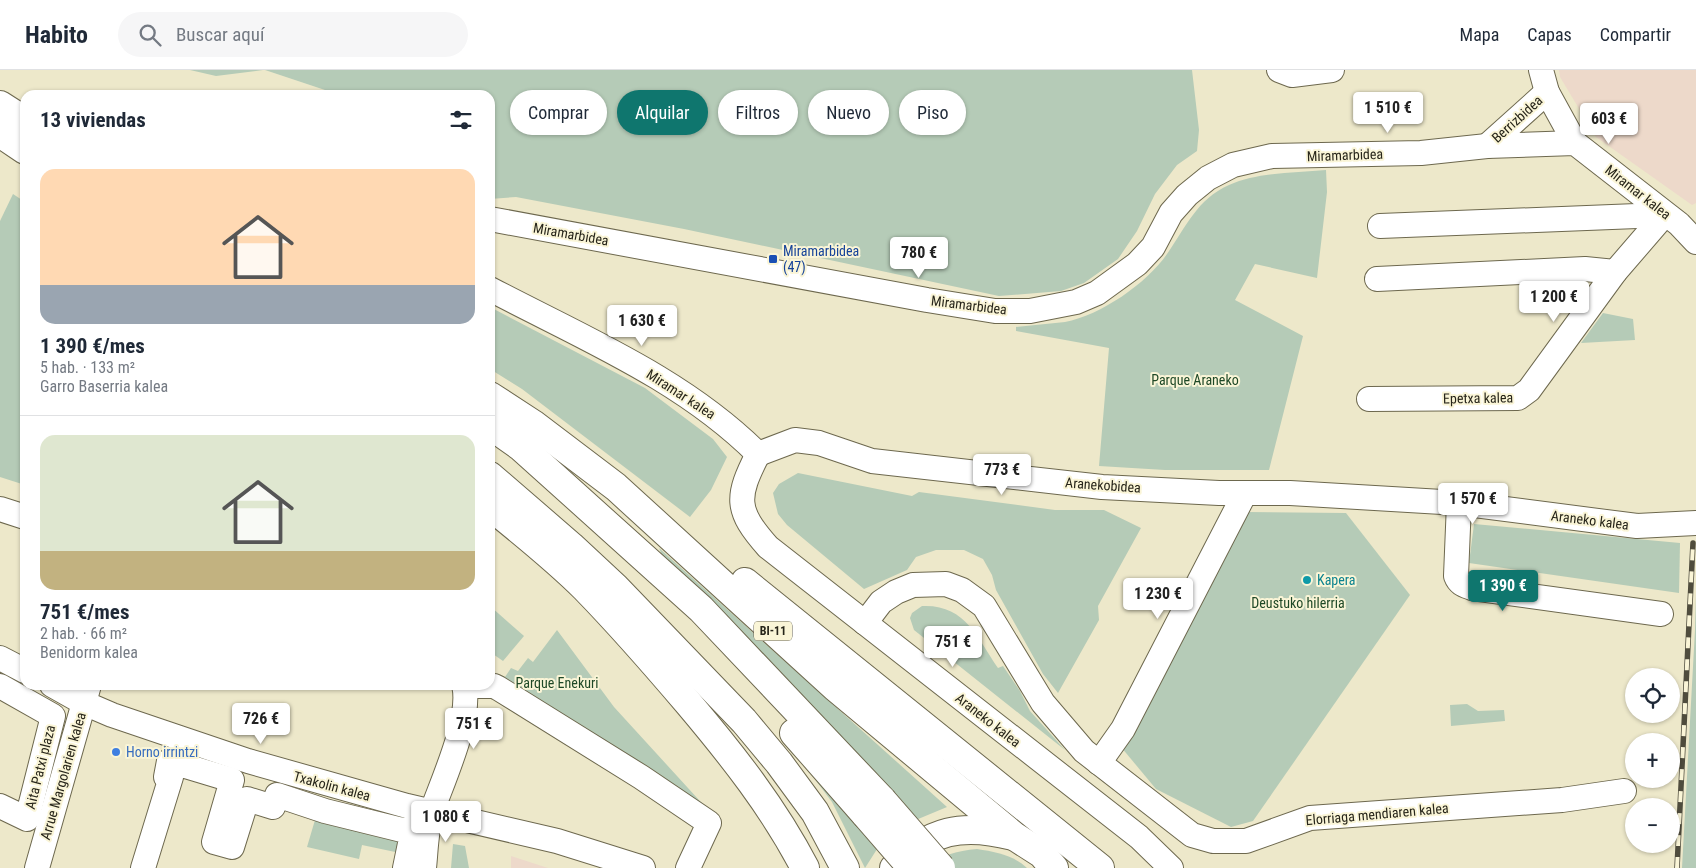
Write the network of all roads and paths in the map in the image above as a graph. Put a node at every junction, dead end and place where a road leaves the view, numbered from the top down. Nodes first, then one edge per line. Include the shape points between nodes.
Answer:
1 (1279, 70) edge
2 (1332, 70) edge
3 (1544, 81) edge
4 (0, 92) edge
5 (20, 104) edge
6 (0, 105) edge
7 (20, 118) edge
8 (0, 132) edge
9 (20, 142) edge
10 (1575, 143) junction
11 (20, 146) edge
12 (1487, 146) junction
13 (1638, 216) dead end
14 (495, 220) edge
15 (1680, 220) edge
16 (1380, 226) dead end
17 (1696, 242) edge
18 (1615, 272) junction
19 (1377, 278) dead end
20 (495, 292) edge
21 (495, 399) edge
22 (1368, 399) dead end
23 (495, 429) edge
24 (495, 450) edge
25 (758, 454) junction
26 (495, 480) edge
27 (616, 487) junction
28 (1245, 493) junction
29 (1459, 503) junction
30 (0, 509) edge
31 (495, 510) edge
32 (20, 515) edge
33 (1696, 524) edge
34 (1661, 614) dead end
35 (865, 624) junction
36 (0, 658) edge
37 (20, 668) edge
38 (0, 686) edge
39 (495, 686) edge
40 (71, 690) edge
41 (465, 690) edge
42 (86, 694) edge
43 (1099, 763) junction
44 (1624, 791) dead end
45 (0, 806) edge
46 (874, 807) junction
47 (432, 812) junction
48 (1014, 836) junction
49 (37, 868) edge
50 (143, 868) edge
51 (405, 868) edge
52 (424, 868) edge
53 (643, 868) edge
54 (688, 868) edge
55 (805, 868) edge
56 (845, 868) edge
57 (894, 868) edge
58 (912, 868) edge
59 (941, 868) edge
60 (1054, 868) edge
61 (1100, 868) edge
62 (1171, 868) edge

1 - 2 street via 1292,75
3 - 10 street, Berrizbidea
3 - 12 street, Berrizbidea
4 - 5 main road
6 - 7 main road
8 - 9 main road
8 - 11 main road
10 - 12 street
10 - 15 street, Miramar kalea
12 - 14 street, Miramarbidea via 1421,152 1272,156 1233,165 1208,178 1187,195 1171,213 1153,247 1123,276 1076,302 1030,311 995,311 927,300
13 - 16 street
15 - 17 street, Miramar kalea
15 - 18 street, Epetxa kalea
18 - 19 street via 1585,269
18 - 22 street, Epetxa kalea via 1529,390 1518,398
20 - 25 street, Miramar kalea via 660,378 726,424
21 - 27 main road, BI-11
23 - 46 main road via 521,447 701,609
24 - 46 main road via 647,581 698,630 802,742
25 - 28 street, Aranekobidea via 795,440 819,443 872,461 950,471 1102,487
25 - 35 street, Araneko kalea via 744,481 742,508 748,525 768,547
26 - 56 main road via 615,587 744,721 815,812
27 - 48 main road, BI-11 via 835,688
27 - 61 main road via 638,498 693,538 869,684
28 - 29 street, Araneko kalea
28 - 43 street via 1123,730
29 - 33 street, Araneko kalea via 1636,526
29 - 34 street via 1458,582 1472,588
30 - 32 street
31 - 55 main road via 548,553 641,647 726,748 785,831
35 - 43 street, Elorriaga mendiaren kalea via 882,602 914,585 946,584 962,590 984,606 1043,703
35 - 62 street, Araneko kalea via 1139,837
36 - 37 street
38 - 45 street, Aita Patxi plaza via 53,716 27,819
39 - 54 street via 709,823
40 - 42 street, Txakolin kalea
41 - 47 street via 459,732
42 - 47 street, Txakolin kalea via 248,762
42 - 49 street, Arrue Margolarien kalea
43 - 44 street, Elorriaga mendiaren kalea via 1192,835 1213,842 1246,841 1310,818 1562,800
46 - 58 main road, bridge
46 - 59 main road, bridge
47 - 52 street
47 - 53 street, Txakolin kalea via 557,841
48 - 57 main road via 986,829 957,830 929,839 907,853
48 - 60 main road via 1042,854
50 - 51 street via 171,777 166,777 169,761 232,780 214,842 232,847 247,799 273,807 277,795 325,811 402,830 413,829

